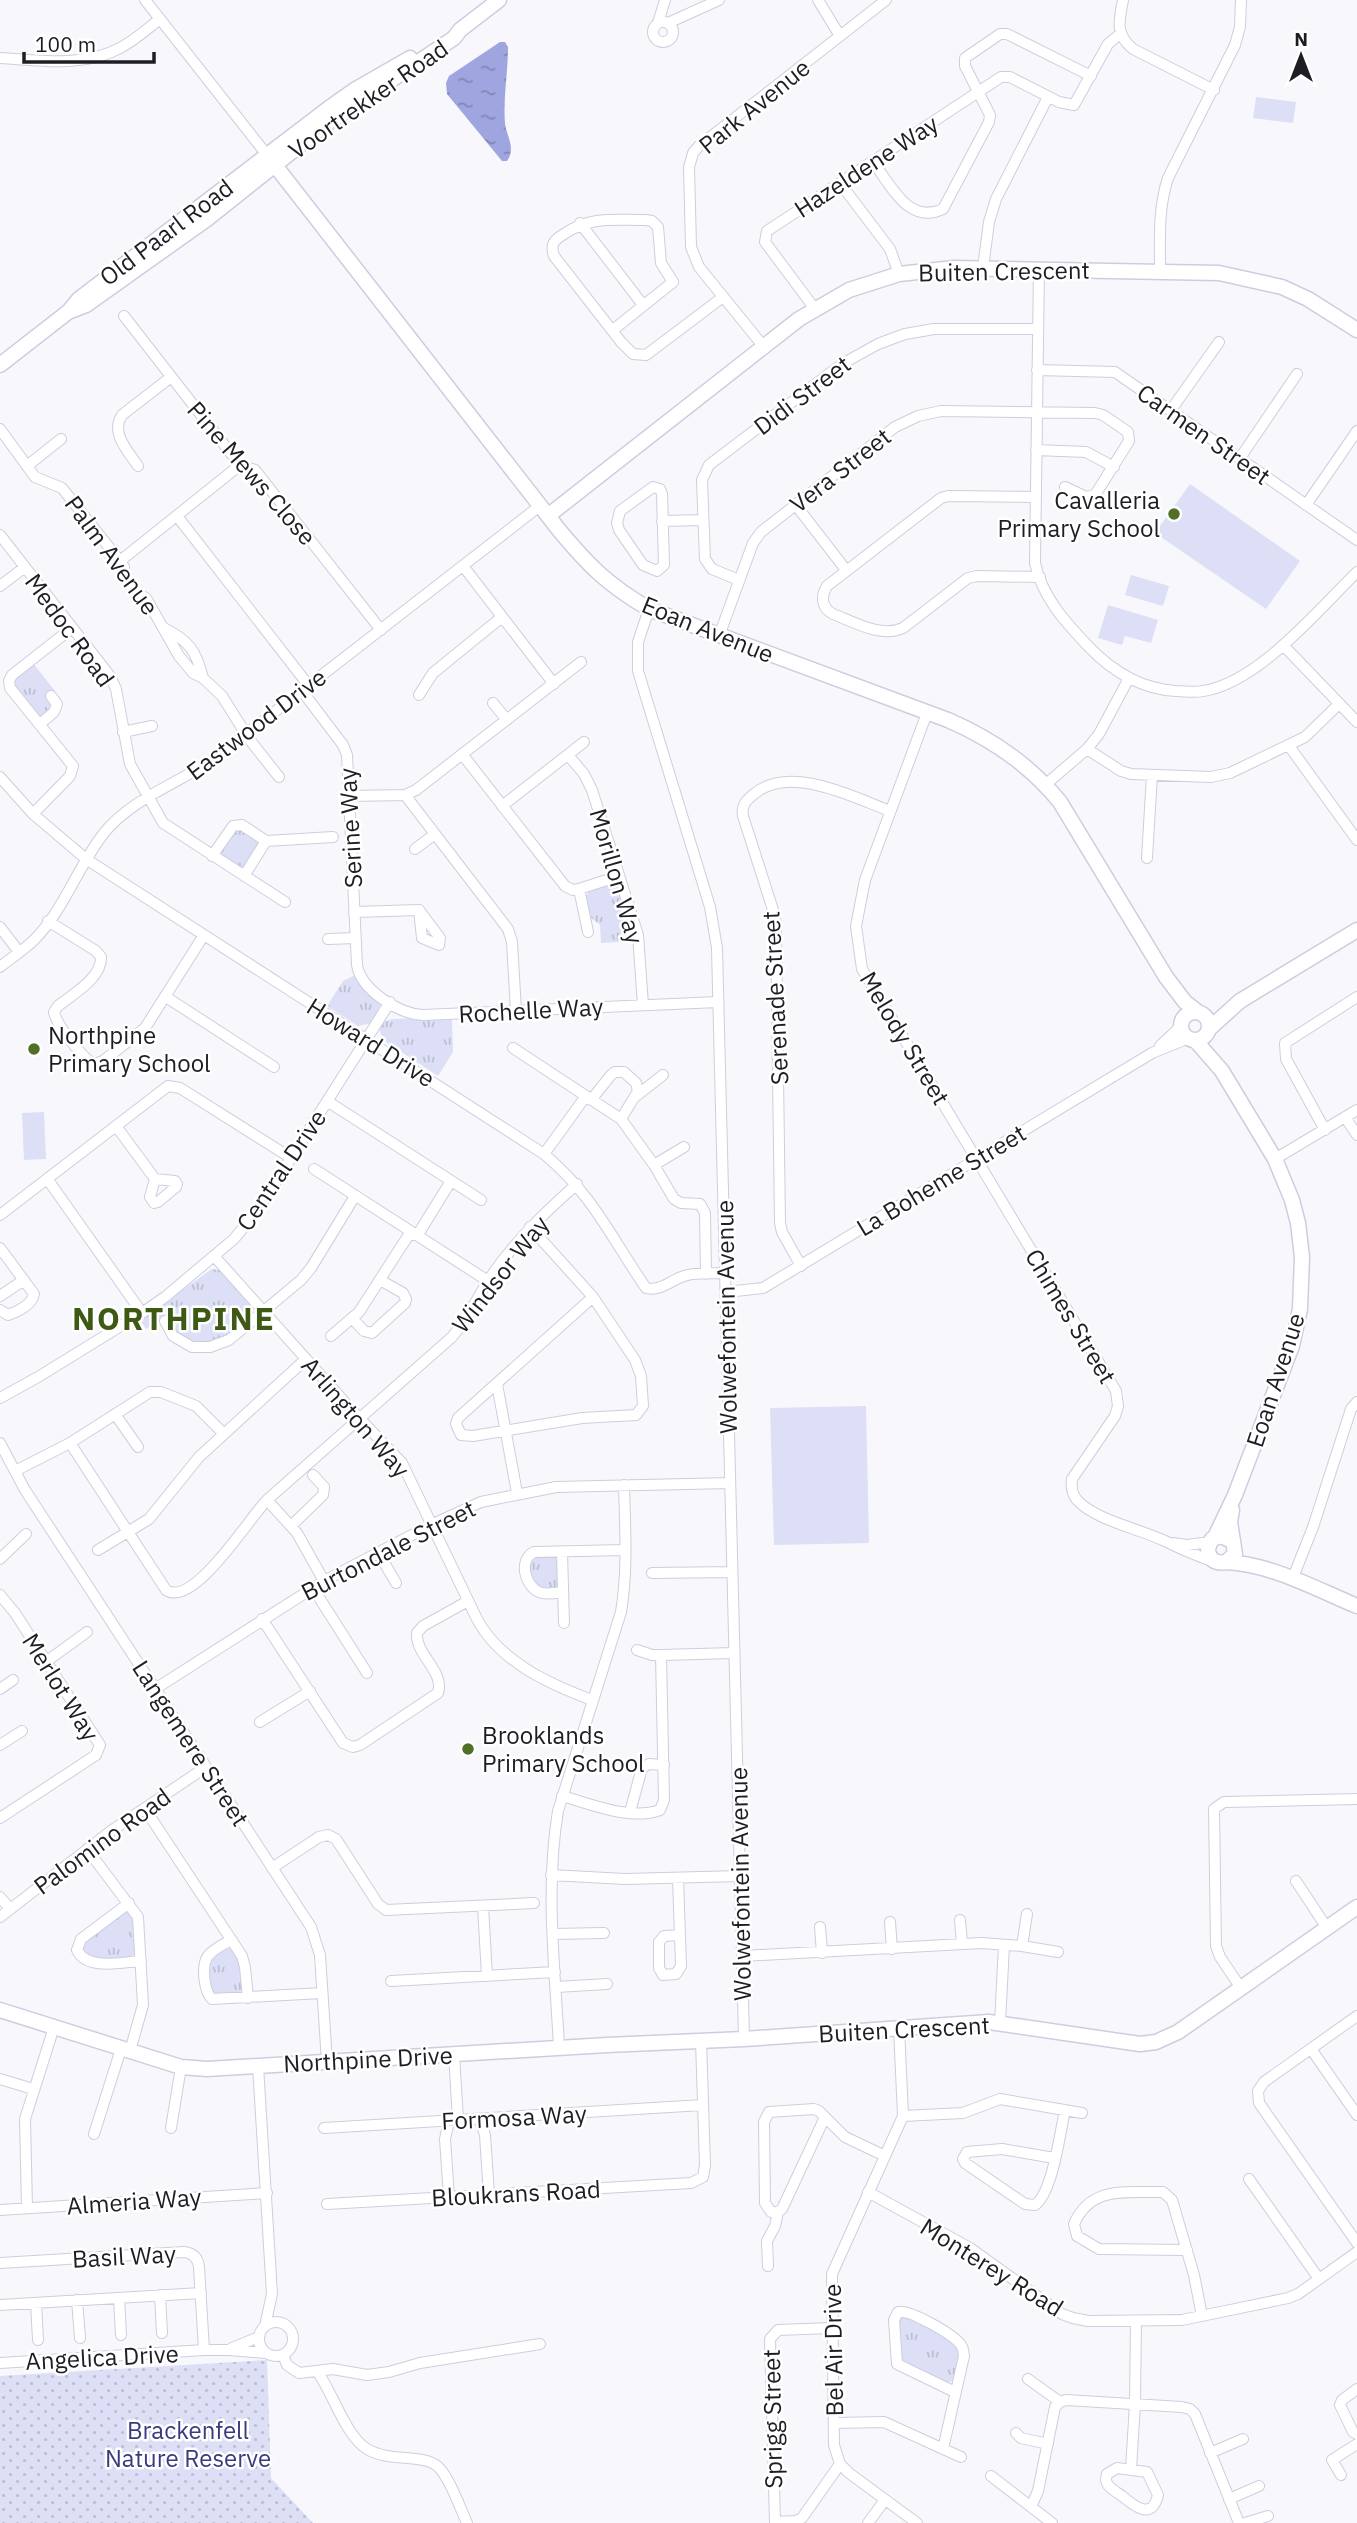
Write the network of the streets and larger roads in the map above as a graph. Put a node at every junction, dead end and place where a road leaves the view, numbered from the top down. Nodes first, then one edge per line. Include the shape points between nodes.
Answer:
1 (145, 0) edge
2 (499, 0) edge
3 (719, 0) edge
4 (818, 0) edge
5 (886, 0) edge
6 (1123, 0) edge
7 (1241, 0) edge
8 (664, 4) edge
9 (160, 19) junction
10 (1120, 34) junction
11 (840, 36) junction
12 (0, 58) edge
13 (1091, 76) junction
14 (1214, 90) junction
15 (979, 93) junction
16 (1048, 97) junction
17 (271, 160) junction
18 (873, 162) junction
19 (840, 183) junction
20 (580, 223) junction
21 (983, 268) junction
22 (1039, 269) junction
23 (1160, 271) junction
24 (899, 274) junction
25 (723, 297) junction
26 (643, 305) junction
27 (815, 309) junction
28 (124, 316) dead end
29 (1038, 329) junction
30 (613, 330) junction
31 (1357, 330) edge
32 (1219, 342) dead end
33 (764, 347) junction
34 (0, 365) edge
35 (1037, 370) junction
36 (1297, 374) dead end
37 (171, 377) junction
38 (1171, 410) junction
39 (1037, 412) junction
40 (0, 429) edge
41 (1357, 431) edge
42 (61, 439) dead end
43 (1036, 450) junction
44 (1240, 458) junction
45 (240, 465) junction
46 (27, 466) junction
47 (138, 466) dead end
48 (1114, 467) junction
49 (1065, 487) dead end
50 (1035, 497) junction
51 (795, 504) junction
52 (1306, 505) junction
53 (545, 510) junction
54 (177, 516) junction
55 (703, 520) junction
56 (662, 521) junction
57 (0, 535) edge
58 (1357, 540) edge
59 (120, 561) junction
60 (463, 566) junction
61 (25, 567) junction
62 (846, 570) junction
63 (1357, 572) edge
64 (1040, 577) junction
65 (739, 580) junction
66 (0, 586) edge
67 (649, 609) junction
68 (502, 617) junction
69 (72, 628) junction
70 (163, 628) junction
71 (381, 630) junction
72 (719, 636) junction
73 (1283, 645) junction
74 (190, 646) junction
75 (179, 656) junction
76 (581, 662) dead end
77 (203, 678) junction
78 (1129, 678) junction
79 (554, 684) junction
80 (305, 688) junction
81 (419, 695) dead end
82 (51, 696) dead end
83 (493, 703) dead end
84 (1339, 704) junction
85 (927, 713) junction
86 (507, 720) junction
87 (1357, 722) edge
88 (40, 724) junction
89 (152, 726) dead end
90 (123, 732) junction
91 (247, 734) junction
92 (584, 743) dead end
93 (1289, 746) junction
94 (1087, 749) junction
95 (462, 754) junction
96 (568, 755) junction
97 (1152, 775) junction
98 (279, 777) dead end
99 (1, 782) edge
100 (1045, 785) junction
101 (405, 795) junction
102 (349, 796) junction
103 (148, 798) junction
104 (502, 806) junction
105 (890, 811) junction
106 (33, 814) junction
107 (435, 834) junction
108 (333, 837) dead end
109 (1357, 840) edge
110 (266, 841) junction
111 (415, 849) dead end
112 (212, 856) junction
113 (1147, 858) dead end
114 (86, 859) junction
115 (244, 876) junction
116 (619, 876) junction
117 (579, 889) junction
118 (285, 902) dead end
119 (419, 909) dead end
120 (354, 912) junction
121 (48, 921) junction
122 (0, 928) edge
123 (1357, 930) edge
124 (588, 932) dead end
125 (204, 935) junction
126 (355, 938) junction
127 (328, 939) dead end
128 (19, 952) junction
129 (0, 967) edge
130 (1166, 977) junction
131 (166, 997) junction
132 (1357, 997) edge
133 (1240, 1000) junction
134 (390, 1002) junction
135 (718, 1002) junction
136 (643, 1005) junction
137 (516, 1011) junction
138 (1200, 1013) junction
139 (1182, 1020) junction
140 (1200, 1035) junction
141 (367, 1039) junction
142 (513, 1048) dead end
143 (1152, 1053) junction
144 (274, 1067) dead end
145 (663, 1076) dead end
146 (636, 1096) junction
147 (589, 1098) junction
148 (327, 1101) junction
149 (1357, 1110) edge
150 (1345, 1117) junction
151 (621, 1119) junction
152 (116, 1126) junction
153 (1325, 1130) junction
154 (1357, 1135) edge
155 (684, 1147) dead end
156 (544, 1154) junction
157 (291, 1158) junction
158 (977, 1158) junction
159 (1275, 1159) junction
160 (654, 1165) junction
161 (314, 1169) dead end
162 (155, 1179) dead end
163 (48, 1180) junction
164 (452, 1181) junction
165 (577, 1184) junction
166 (355, 1196) junction
167 (481, 1200) dead end
168 (0, 1215) edge
169 (530, 1227) junction
170 (414, 1234) junction
171 (0, 1248) edge
172 (214, 1256) junction
173 (801, 1266) junction
174 (725, 1273) junction
175 (706, 1274) junction
176 (24, 1280) junction
177 (380, 1280) junction
178 (488, 1281) junction
179 (726, 1292) junction
180 (0, 1296) edge
181 (593, 1297) junction
182 (0, 1311) edge
183 (263, 1311) junction
184 (142, 1313) junction
185 (352, 1318) junction
186 (165, 1321) dead end
187 (331, 1336) dead end
188 (306, 1359) junction
189 (497, 1384) junction
190 (0, 1398) edge
191 (1357, 1402) edge
192 (115, 1414) junction
193 (359, 1418) junction
194 (505, 1431) junction
195 (223, 1433) junction
196 (0, 1443) edge
197 (69, 1443) junction
198 (138, 1447) dead end
199 (15, 1471) junction
200 (313, 1475) dead end
201 (730, 1483) junction
202 (624, 1485) junction
203 (517, 1493) junction
204 (1235, 1496) junction
205 (267, 1500) junction
206 (431, 1525) junction
207 (291, 1526) junction
208 (128, 1532) junction
209 (26, 1534) dead end
210 (1212, 1540) junction
211 (1166, 1542) junction
212 (1233, 1542) junction
213 (98, 1550) dead end
214 (625, 1550) junction
215 (378, 1552) junction
216 (562, 1552) junction
217 (0, 1559) edge
218 (1221, 1562) junction
219 (1268, 1571) junction
220 (732, 1572) junction
221 (652, 1573) dead end
222 (1292, 1580) junction
223 (324, 1581) junction
224 (396, 1583) dead end
225 (313, 1588) junction
226 (563, 1592) junction
227 (0, 1595) edge
228 (468, 1601) junction
229 (1357, 1605) edge
230 (262, 1619) junction
231 (564, 1623) dead end
232 (87, 1632) dead end
233 (637, 1650) dead end
234 (734, 1653) junction
235 (661, 1655) junction
236 (47, 1661) junction
237 (367, 1673) dead end
238 (13, 1680) dead end
239 (0, 1689) edge
240 (155, 1689) junction
241 (310, 1691) junction
242 (593, 1700) junction
243 (260, 1722) dead end
244 (22, 1731) dead end
245 (0, 1745) edge
246 (664, 1765) junction
247 (206, 1767) junction
248 (562, 1796) junction
249 (1357, 1799) edge
250 (145, 1809) junction
251 (630, 1812) junction
252 (0, 1818) edge
253 (88, 1849) junction
254 (272, 1868) junction
255 (551, 1875) junction
256 (740, 1876) junction
257 (678, 1878) junction
258 (1296, 1881) dead end
259 (0, 1897) edge
260 (129, 1903) junction
261 (534, 1903) dead end
262 (483, 1906) junction
263 (1357, 1907) edge
264 (10, 1909) junction
265 (1027, 1914) dead end
266 (0, 1917) edge
267 (960, 1920) dead end
268 (890, 1922) dead end
269 (820, 1927) dead end
270 (1327, 1928) junction
271 (604, 1933) dead end
272 (553, 1934) junction
273 (680, 1935) dead end
274 (231, 1940) junction
275 (962, 1944) junction
276 (1004, 1945) junction
277 (1022, 1946) junction
278 (892, 1949) junction
279 (1058, 1952) dead end
280 (822, 1953) junction
281 (742, 1956) junction
282 (141, 1961) junction
283 (555, 1972) junction
284 (487, 1976) junction
285 (391, 1981) dead end
286 (607, 1984) dead end
287 (556, 1987) junction
288 (1241, 1988) junction
289 (323, 1993) junction
290 (247, 1998) junction
291 (0, 2010) edge
292 (1357, 2016) edge
293 (999, 2023) junction
294 (54, 2027) junction
295 (899, 2028) junction
296 (744, 2039) junction
297 (701, 2041) junction
298 (559, 2048) junction
299 (1311, 2049) junction
300 (126, 2050) junction
301 (454, 2054) junction
302 (327, 2062) junction
303 (258, 2066) junction
304 (181, 2067) junction
305 (0, 2078) edge
306 (33, 2089) junction
307 (703, 2105) junction
308 (1065, 2110) junction
309 (1082, 2112) dead end
310 (1357, 2115) edge
311 (903, 2116) junction
312 (825, 2117) junction
313 (480, 2119) junction
314 (453, 2120) junction
315 (171, 2128) dead end
316 (324, 2128) dead end
317 (94, 2134) dead end
318 (885, 2156) junction
319 (1054, 2158) junction
320 (1249, 2179) dead end
321 (868, 2192) junction
322 (267, 2193) junction
323 (489, 2195) junction
324 (449, 2197) junction
325 (327, 2204) dead end
326 (27, 2208) junction
327 (0, 2210) edge
328 (778, 2212) junction
329 (1357, 2243) edge
330 (1187, 2250) junction
331 (1357, 2252) edge
332 (0, 2263) edge
333 (768, 2266) dead end
334 (1319, 2279) junction
335 (201, 2293) junction
336 (272, 2294) junction
337 (160, 2295) junction
338 (118, 2298) junction
339 (77, 2300) junction
340 (36, 2302) junction
341 (0, 2305) edge
342 (1202, 2316) junction
343 (1136, 2321) junction
344 (282, 2323) junction
345 (265, 2326) junction
346 (831, 2328) junction
347 (162, 2333) dead end
348 (121, 2335) dead end
349 (259, 2337) junction
350 (80, 2338) dead end
351 (38, 2340) dead end
352 (540, 2344) dead end
353 (204, 2350) junction
354 (229, 2350) junction
355 (266, 2353) junction
356 (284, 2355) junction
357 (0, 2363) edge
358 (317, 2371) junction
359 (1028, 2379) dead end
360 (1357, 2389) edge
361 (955, 2392) junction
362 (1059, 2402) junction
363 (1135, 2404) junction
364 (834, 2423) junction
365 (1016, 2434) dead end
366 (1357, 2434) edge
367 (1242, 2439) dead end
368 (1048, 2444) junction
369 (1357, 2444) edge
370 (943, 2449) junction
371 (1210, 2453) junction
372 (961, 2457) dead end
373 (840, 2464) junction
374 (1131, 2469) junction
375 (991, 2476) dead end
376 (1341, 2476) dead end
377 (1259, 2486) dead end
378 (1229, 2499) junction
379 (885, 2500) junction
380 (1031, 2507) junction
381 (1268, 2516) dead end
382 (467, 2523) edge
383 (775, 2523) edge
384 (869, 2523) edge
385 (917, 2523) edge
386 (1052, 2523) edge
387 (1239, 2523) edge
388 (1245, 2523) edge

1 - 9 street
2 - 17 street, Voortrekker Road via 460,30 356,89
3 - 8 street via 667,25
4 - 11 street
5 - 11 street, Park Avenue
6 - 10 street
7 - 14 street via 1239,34
9 - 12 street via 129,43 96,58
9 - 17 street
10 - 13 street via 1108,44
10 - 14 street via 1133,49
11 - 25 street, Park Avenue via 694,153 689,167 691,247 699,267
13 - 15 street via 1003,34 965,58
13 - 16 street, Hazeldene Way via 1074,105
14 - 23 street via 1163,192
15 - 16 street, Hazeldene Way via 1006,76
15 - 18 street, Hazeldene Way
15 - 18 street via 989,110 989,122 943,209 924,214 910,209
16 - 21 street via 996,199
17 - 34 street, Old Paarl Road via 207,219 96,298 68,312
17 - 53 street, Eoan Avenue
18 - 19 street, Hazeldene Way
19 - 24 street via 890,249
19 - 27 street, Hazeldene Way via 766,234 765,243
20 - 26 street
20 - 26 street via 645,220 656,224 661,263 673,282
20 - 30 street via 554,241 554,256
21 - 22 street, Buiten Crescent
21 - 24 street, Buiten Crescent
22 - 23 street, Buiten Crescent
22 - 29 street
23 - 31 street, Buiten Crescent via 1219,273 1282,288
24 - 27 street, Buiten Crescent via 849,290
25 - 30 street via 646,355 633,354
25 - 33 street, Park Avenue
26 - 30 street
27 - 33 street, Buiten Crescent
28 - 37 street, Pine Mews Close
29 - 35 street
29 - 55 street, Didi Street via 934,329 865,349 709,465 702,480
32 - 38 street
33 - 53 street, Buiten Crescent
35 - 38 street, Carmen Street via 1111,371
35 - 39 street
36 - 44 street
37 - 45 street, Pine Mews Close
37 - 47 street via 118,422 120,438
38 - 44 street, Carmen Street
39 - 43 street
39 - 48 street, Vera Street via 1100,414 1128,432 1129,440
39 - 51 street, Vera Street via 941,411 918,416 895,428
40 - 46 street, Palm Avenue
41 - 52 street
42 - 46 street
43 - 48 street via 1086,452
43 - 50 street
44 - 52 street, Carmen Street
45 - 54 street
45 - 71 street, Pine Mews Close via 255,470
46 - 59 street, Palm Avenue via 37,478 62,488
48 - 49 street via 1092,497
50 - 62 street via 941,498
50 - 64 street via 1034,558
51 - 62 street
51 - 65 street, Vera Street via 757,536
52 - 58 street, Carmen Street
53 - 60 street, Eastwood Drive
53 - 67 street, Eoan Avenue via 596,573
54 - 59 street
54 - 80 street, Serine Way
55 - 56 street
55 - 65 street, Didi Street via 706,562 715,571
56 - 56 street via 664,565 653,571 643,565 619,530 617,519 620,511 655,487 661,492
57 - 61 street, Medoc Road
59 - 70 street, Palm Avenue via 124,579 146,598
60 - 68 street
60 - 71 street, Eastwood Drive
61 - 66 street
61 - 69 street, Medoc Road
62 - 64 street via 824,589 826,609 887,632 903,628 968,578
63 - 73 street
64 - 78 street via 1061,617 1102,660
65 - 72 street, Vera Street
67 - 72 street, Eoan Avenue
67 - 135 street, Wolwefontein Avenue via 638,642 638,671 710,907 716,933
68 - 79 street
68 - 81 street via 433,673
69 - 88 street via 10,678 10,688
69 - 90 street, Medoc Road via 113,682
70 - 74 street, Palm Avenue
70 - 75 street, Palm Avenue
71 - 80 street, Eastwood Drive
72 - 85 street, Eoan Avenue
73 - 78 street via 1236,679 1201,692 1149,688
73 - 84 street
74 - 75 street
74 - 77 street, Palm Avenue
75 - 77 street, Palm Avenue
76 - 79 street
77 - 91 street, Palm Avenue via 222,696
78 - 94 street
79 - 86 street
80 - 91 street, Eastwood Drive
80 - 102 street, Serine Way via 346,750
82 - 88 street via 56,710
83 - 86 street
84 - 87 street
84 - 93 street via 1314,730
85 - 100 street, Eoan Avenue via 992,741
85 - 105 street, Melody Street
86 - 95 street
88 - 106 street via 73,768
89 - 90 street
90 - 103 street, Medoc Road via 130,764
91 - 98 street, Palm Avenue
91 - 103 street, Eastwood Drive via 204,766
92 - 96 street
93 - 97 street via 1225,775
93 - 109 street
94 - 97 street via 1126,773
94 - 100 street
95 - 101 street
95 - 104 street
96 - 104 street
96 - 116 street, Morillon Way via 588,779
97 - 113 street
99 - 106 street, Howard Drive
100 - 130 street, Eoan Avenue via 1072,819
101 - 102 street
101 - 107 street
102 - 120 street, Serine Way
103 - 112 street, Medoc Road via 166,826
103 - 114 street, Eastwood Drive via 118,818
104 - 117 street via 565,886
105 - 158 street, Melody Street via 865,880 858,915 862,969
105 - 173 street, Serenade Street via 812,783 768,785 742,808 774,913 780,1223
106 - 114 street, Howard Drive
107 - 111 street
107 - 137 street via 508,929
108 - 110 street
110 - 112 street via 237,824
110 - 115 street
112 - 115 street, Medoc Road
114 - 121 street, Eastwood Drive
114 - 125 street, Howard Drive
115 - 118 street, Medoc Road
116 - 117 street
116 - 136 street, Morillon Way via 638,935
117 - 124 street
119 - 120 street
120 - 126 street, Serine Way
121 - 128 street, Eastwood Drive
121 - 131 street via 101,957 94,976 54,1012 86,1060 94,1064 103,1061 136,1036
122 - 128 street
123 - 133 street, La Boheme Street
125 - 131 street
125 - 141 street, Howard Drive
126 - 127 street
126 - 134 street, Serine Way via 360,979
128 - 129 street, Eastwood Drive
130 - 138 street, Eoan Avenue
130 - 139 street, Eoan Avenue
131 - 144 street
132 - 153 street via 1285,1043 1286,1059
133 - 138 street, La Boheme Street
133 - 140 street, La Boheme Street
134 - 137 street, Rochelle Way via 412,1014
134 - 141 street
135 - 136 street, Rochelle Way
135 - 174 street, Wolwefontein Avenue
136 - 137 street, Rochelle Way
138 - 139 street via 1189,1013
138 - 140 street via 1208,1020
139 - 140 street via 1183,1033
139 - 143 street, La Boheme Street
140 - 143 street, La Boheme Street
140 - 159 street, Eoan Avenue
141 - 148 street, Central Drive
141 - 156 street, Howard Drive
142 - 147 street
143 - 158 street, La Boheme Street
145 - 146 street
146 - 147 street via 636,1083 619,1072
146 - 151 street
147 - 151 street
147 - 156 street
148 - 157 street, Central Drive
148 - 164 street
149 - 150 street
150 - 153 street
150 - 154 street
151 - 160 street
152 - 157 street via 171,1086
152 - 162 street
152 - 163 street
153 - 159 street
155 - 160 street
156 - 165 street, Howard Drive
157 - 172 street, Central Drive via 248,1223
158 - 173 street, La Boheme Street
158 - 211 street, Chimes Street via 1116,1391 1115,1416 1072,1479 1073,1493 1103,1516
159 - 204 street, Eoan Avenue via 1292,1200 1300,1240 1300,1309 1288,1356
160 - 175 street via 676,1201 704,1208
161 - 166 street
163 - 168 street
163 - 184 street
164 - 167 street
164 - 170 street
165 - 169 street, Windsor Way
165 - 175 street, Howard Drive via 646,1287 653,1290 687,1275
166 - 170 street
166 - 183 street via 312,1268
169 - 178 street, Windsor Way
169 - 181 street
170 - 177 street via 408,1236
170 - 178 street
171 - 176 street
172 - 183 street, Arlington Way
172 - 184 street, Central Drive
173 - 179 street, La Boheme Street via 763,1287
174 - 175 street, Howard Drive
174 - 179 street, Wolwefontein Avenue
176 - 180 street
176 - 182 street via 33,1299 12,1314
177 - 185 street
177 - 185 street via 403,1293 405,1303 372,1333
178 - 193 street, Windsor Way via 472,1313 452,1336
179 - 201 street, Wolwefontein Avenue
181 - 189 street
181 - 194 street via 639,1368 641,1411
183 - 186 street via 229,1340 204,1348 182,1343
183 - 188 street, Arlington Way
184 - 190 street, Central Drive
185 - 187 street
188 - 193 street, Arlington Way
188 - 195 street
189 - 194 street
189 - 194 street via 456,1424 461,1435 468,1437
191 - 222 street
192 - 195 street via 157,1391 196,1406
192 - 197 street
192 - 198 street
193 - 205 street, Windsor Way
193 - 206 street, Arlington Way via 405,1469
194 - 203 street
195 - 208 street via 188,1468 156,1512
196 - 199 street, Langemere Street
197 - 199 street
197 - 208 street
199 - 240 street, Langemere Street
200 - 207 street via 324,1488 323,1496
201 - 202 street, Burtondale Street
201 - 220 street, Wolwefontein Avenue
202 - 203 street, Burtondale Street
202 - 214 street
203 - 206 street, Burtondale Street via 481,1502
204 - 210 street, Eoan Avenue
204 - 212 street, Eoan Avenue via 1230,1515
205 - 207 street
205 - 208 street, Windsor Way via 213,1569 180,1593 166,1590
206 - 215 street, Burtondale Street
206 - 228 street, Arlington Way
207 - 223 street
208 - 213 street
209 - 217 street
210 - 211 street, Chimes Street via 1187,1545
210 - 212 street via 1227,1537
210 - 218 street via 1208,1553
211 - 218 street, Chimes Street
212 - 218 street via 1235,1554
212 - 219 street
214 - 216 street
214 - 242 street via 619,1623
215 - 223 street, Burtondale Street
215 - 224 street
216 - 226 street
216 - 226 street via 530,1554 524,1565 536,1590
218 - 219 street
219 - 222 street
220 - 221 street
220 - 234 street, Wolwefontein Avenue
222 - 229 street
223 - 225 street, Burtondale Street
225 - 230 street, Burtondale Street
225 - 237 street
226 - 231 street
227 - 236 street, Merlot Way
228 - 241 street via 417,1633 439,1681 438,1693 360,1745 344,1743
228 - 242 street, Arlington Way via 486,1634 503,1651 551,1685
230 - 240 street, Burtondale Street
230 - 241 street
232 - 236 street
233 - 235 street
234 - 235 street
234 - 256 street, Wolwefontein Avenue
235 - 246 street
236 - 252 street, Merlot Way via 98,1740 99,1751
238 - 239 street
240 - 247 street, Langemere Street
241 - 243 street
242 - 248 street
244 - 245 street
246 - 251 street via 642,1768
246 - 251 street via 662,1808
247 - 250 street, Palomino Road
247 - 254 street, Langemere Street
248 - 251 street
248 - 255 street
249 - 288 street via 1224,1802 1216,1807 1216,1946
250 - 253 street, Palomino Road
250 - 274 street
253 - 260 street
253 - 264 street, Palomino Road
254 - 262 street via 328,1835 336,1839 386,1910
254 - 289 street, Langemere Street via 314,1933
255 - 257 street
255 - 272 street
256 - 257 street
256 - 281 street, Wolwefontein Avenue
257 - 273 street
258 - 270 street
259 - 264 street
260 - 282 street via 138,1917
260 - 282 street via 81,1939 77,1950 83,1958 98,1963
261 - 262 street
262 - 284 street
263 - 270 street, Buiten Crescent
264 - 266 street, Palomino Road
265 - 277 street
267 - 275 street
268 - 278 street
269 - 280 street
270 - 288 street, Buiten Crescent
271 - 272 street
272 - 283 street
274 - 290 street via 244,1962
274 - 290 street via 206,1959 207,1993 217,2000
275 - 276 street
275 - 278 street
276 - 277 street
276 - 293 street
277 - 279 street
278 - 280 street
280 - 281 street
281 - 296 street, Wolwefontein Avenue
282 - 300 street via 143,2009
283 - 284 street
283 - 287 street
284 - 285 street
286 - 287 street
287 - 298 street
288 - 293 street, Buiten Crescent via 1178,2032 1148,2044
289 - 290 street
289 - 302 street, Langemere Street
291 - 294 street, Northpine Drive
292 - 299 street
293 - 295 street, Buiten Crescent
294 - 300 street, Northpine Drive
294 - 306 street
295 - 296 street, Buiten Crescent
295 - 311 street, Bel Air Drive
296 - 297 street, Northpine Drive
297 - 298 street, Northpine Drive
297 - 307 street
298 - 301 street, Northpine Drive
299 - 310 street
299 - 329 street via 1264,2082 1258,2091 1259,2103
300 - 304 street, Northpine Drive
300 - 317 street
301 - 302 street, Northpine Drive
301 - 314 street
302 - 303 street, Northpine Drive
303 - 304 street, Northpine Drive
303 - 322 street
304 - 315 street
305 - 306 street
306 - 326 street via 24,2130
307 - 313 street, Formosa Way
307 - 323 street, Bloukrans Road via 705,2165 703,2177 691,2183
308 - 309 street
308 - 311 street via 1000,2099 963,2112
308 - 319 street
311 - 318 street, Bel Air Drive
312 - 318 street via 848,2139
312 - 328 street
312 - 328 street via 811,2109 773,2111 765,2117 765,2206
313 - 314 street, Formosa Way
313 - 323 street
314 - 316 street, Formosa Way
314 - 324 street via 445,2139
318 - 321 street, Bel Air Drive
319 - 319 street via 1047,2188 1041,2200 1031,2205 963,2159 967,2152 1002,2149
320 - 334 street
321 - 343 street, Monterey Road via 970,2248 1068,2316
321 - 346 street, Bel Air Drive via 832,2274
322 - 326 street, Almeria Way
322 - 336 street
323 - 324 street, Bloukrans Road
324 - 325 street, Bloukrans Road
326 - 327 street, Almeria Way
328 - 333 street via 767,2241
330 - 330 street via 1172,2200 1163,2192 1096,2197 1074,2224 1077,2236 1099,2249
330 - 342 street
331 - 334 street, Monterey Road
332 - 335 street, Basil Way via 184,2252 199,2263
334 - 342 street, Monterey Road via 1288,2298
335 - 337 street
335 - 353 street, Basil Way
336 - 344 street
336 - 345 street
337 - 338 street
337 - 347 street
338 - 339 street
338 - 348 street
339 - 340 street
339 - 350 street
340 - 341 street
340 - 351 street
342 - 343 street, Monterey Road
343 - 363 street
344 - 345 street
344 - 356 street via 293,2336 292,2347
345 - 349 street
346 - 364 street, Bel Air Drive
346 - 383 street, Sprigg Street via 778,2330 770,2339
349 - 354 street
349 - 355 street
352 - 358 street via 367,2375
353 - 354 street, Angelica Drive
353 - 357 street, Angelica Drive
354 - 355 street, Angelica Drive
355 - 356 street
356 - 358 street via 295,2371
358 - 382 street via 356,2438 380,2455 436,2466
359 - 362 street
360 - 366 street via 1340,2405
361 - 361 street via 964,2356 961,2346 923,2319 898,2312 894,2320 897,2364
361 - 370 street
362 - 363 street
362 - 368 street
363 - 371 street via 1190,2409
363 - 374 street
364 - 370 street via 884,2422
364 - 373 street, Bel Air Drive
365 - 368 street
367 - 371 street
368 - 380 street
369 - 376 street via 1332,2460
370 - 372 street
371 - 378 street
373 - 379 street
373 - 383 street via 802,2518
374 - 374 street via 1111,2469 1107,2483 1137,2508 1148,2509 1158,2497 1150,2475
375 - 380 street
377 - 378 street
378 - 387 street
379 - 384 street
379 - 385 street
380 - 386 street
381 - 388 street

